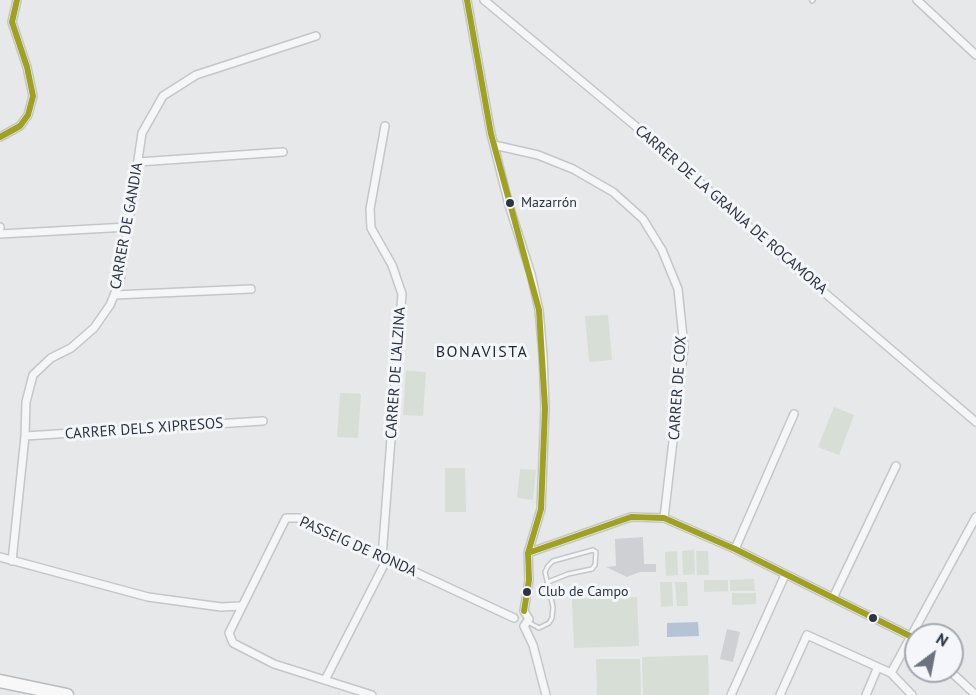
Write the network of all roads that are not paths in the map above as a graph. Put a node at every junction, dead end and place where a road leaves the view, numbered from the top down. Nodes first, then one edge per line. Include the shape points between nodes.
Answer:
1 (16, 0) edge
2 (467, 0) edge
3 (484, 0) edge
4 (916, 0) edge
5 (316, 36) dead end
6 (976, 55) edge
7 (385, 126) dead end
8 (0, 137) edge
9 (494, 145) junction
10 (283, 152) dead end
11 (138, 162) junction
12 (128, 227) junction
13 (0, 234) edge
14 (250, 289) dead end
15 (114, 295) junction
16 (794, 414) dead end
17 (263, 421) dead end
18 (976, 422) edge
19 (25, 436) junction
20 (896, 466) dead end
21 (976, 517) edge
22 (664, 518) junction
23 (735, 549) junction
24 (528, 553) junction
25 (0, 557) edge
26 (385, 558) junction
27 (12, 561) junction
28 (785, 575) junction
29 (548, 582) junction
30 (833, 598) junction
31 (240, 606) junction
32 (524, 611) junction
33 (514, 618) junction
34 (921, 623) edge
35 (526, 624) junction
36 (904, 632) edge
37 (904, 653) edge
38 (877, 669) junction
39 (891, 673) junction
40 (325, 680) junction
41 (0, 681) edge
42 (963, 683) edge
43 (67, 695) edge
44 (372, 695) edge
45 (546, 695) edge
46 (731, 695) edge
47 (780, 695) edge
48 (866, 695) edge
49 (912, 695) edge
50 (976, 695) edge

1 - 8 street via 12,22 33,96 21,126
2 - 9 street
3 - 18 street, CARRER DE LA GRANJA DE ROCAMORA via 663,149 771,248
4 - 6 street
5 - 11 street, CARRER DE GANDIA via 196,75 163,96 142,133
7 - 26 street, CARRER DE L'ALZINA via 370,209 371,228 402,294
9 - 22 street, CARRER DE COX via 538,155 613,192 643,219 662,250 678,289 684,347
9 - 24 street via 531,274 543,355 541,508
10 - 11 street
11 - 12 street, CARRER DE GANDIA
12 - 13 street
12 - 15 street, CARRER DE GANDIA via 120,281
14 - 15 street
15 - 19 street, CARRER DE GANDIA via 94,328 33,375 26,402
16 - 23 street
17 - 19 street, CARRER DELS XIPRESOS
19 - 27 street, CARRER DE GANDIA
20 - 30 street
21 - 34 street
22 - 23 street
22 - 24 street via 631,517
23 - 28 street
24 - 32 street
25 - 27 street
26 - 31 street, PASSEIG DE RONDA via 299,518 286,518
26 - 33 street, PASSEIG DE RONDA
26 - 40 street, CARRER DE L'ALZINA
27 - 31 street via 148,597
28 - 30 street
28 - 46 street
29 - 29 lane via 592,569 596,552 553,561 545,572
29 - 35 lane via 552,618 539,628
30 - 36 street
31 - 40 street via 229,633 233,643 274,664
32 - 33 street
32 - 35 street via 528,614
33 - 35 street via 517,625
35 - 45 street
37 - 39 street
38 - 39 street
38 - 47 street via 807,635
38 - 48 street
39 - 49 street
40 - 44 street
41 - 43 highway
42 - 50 street

